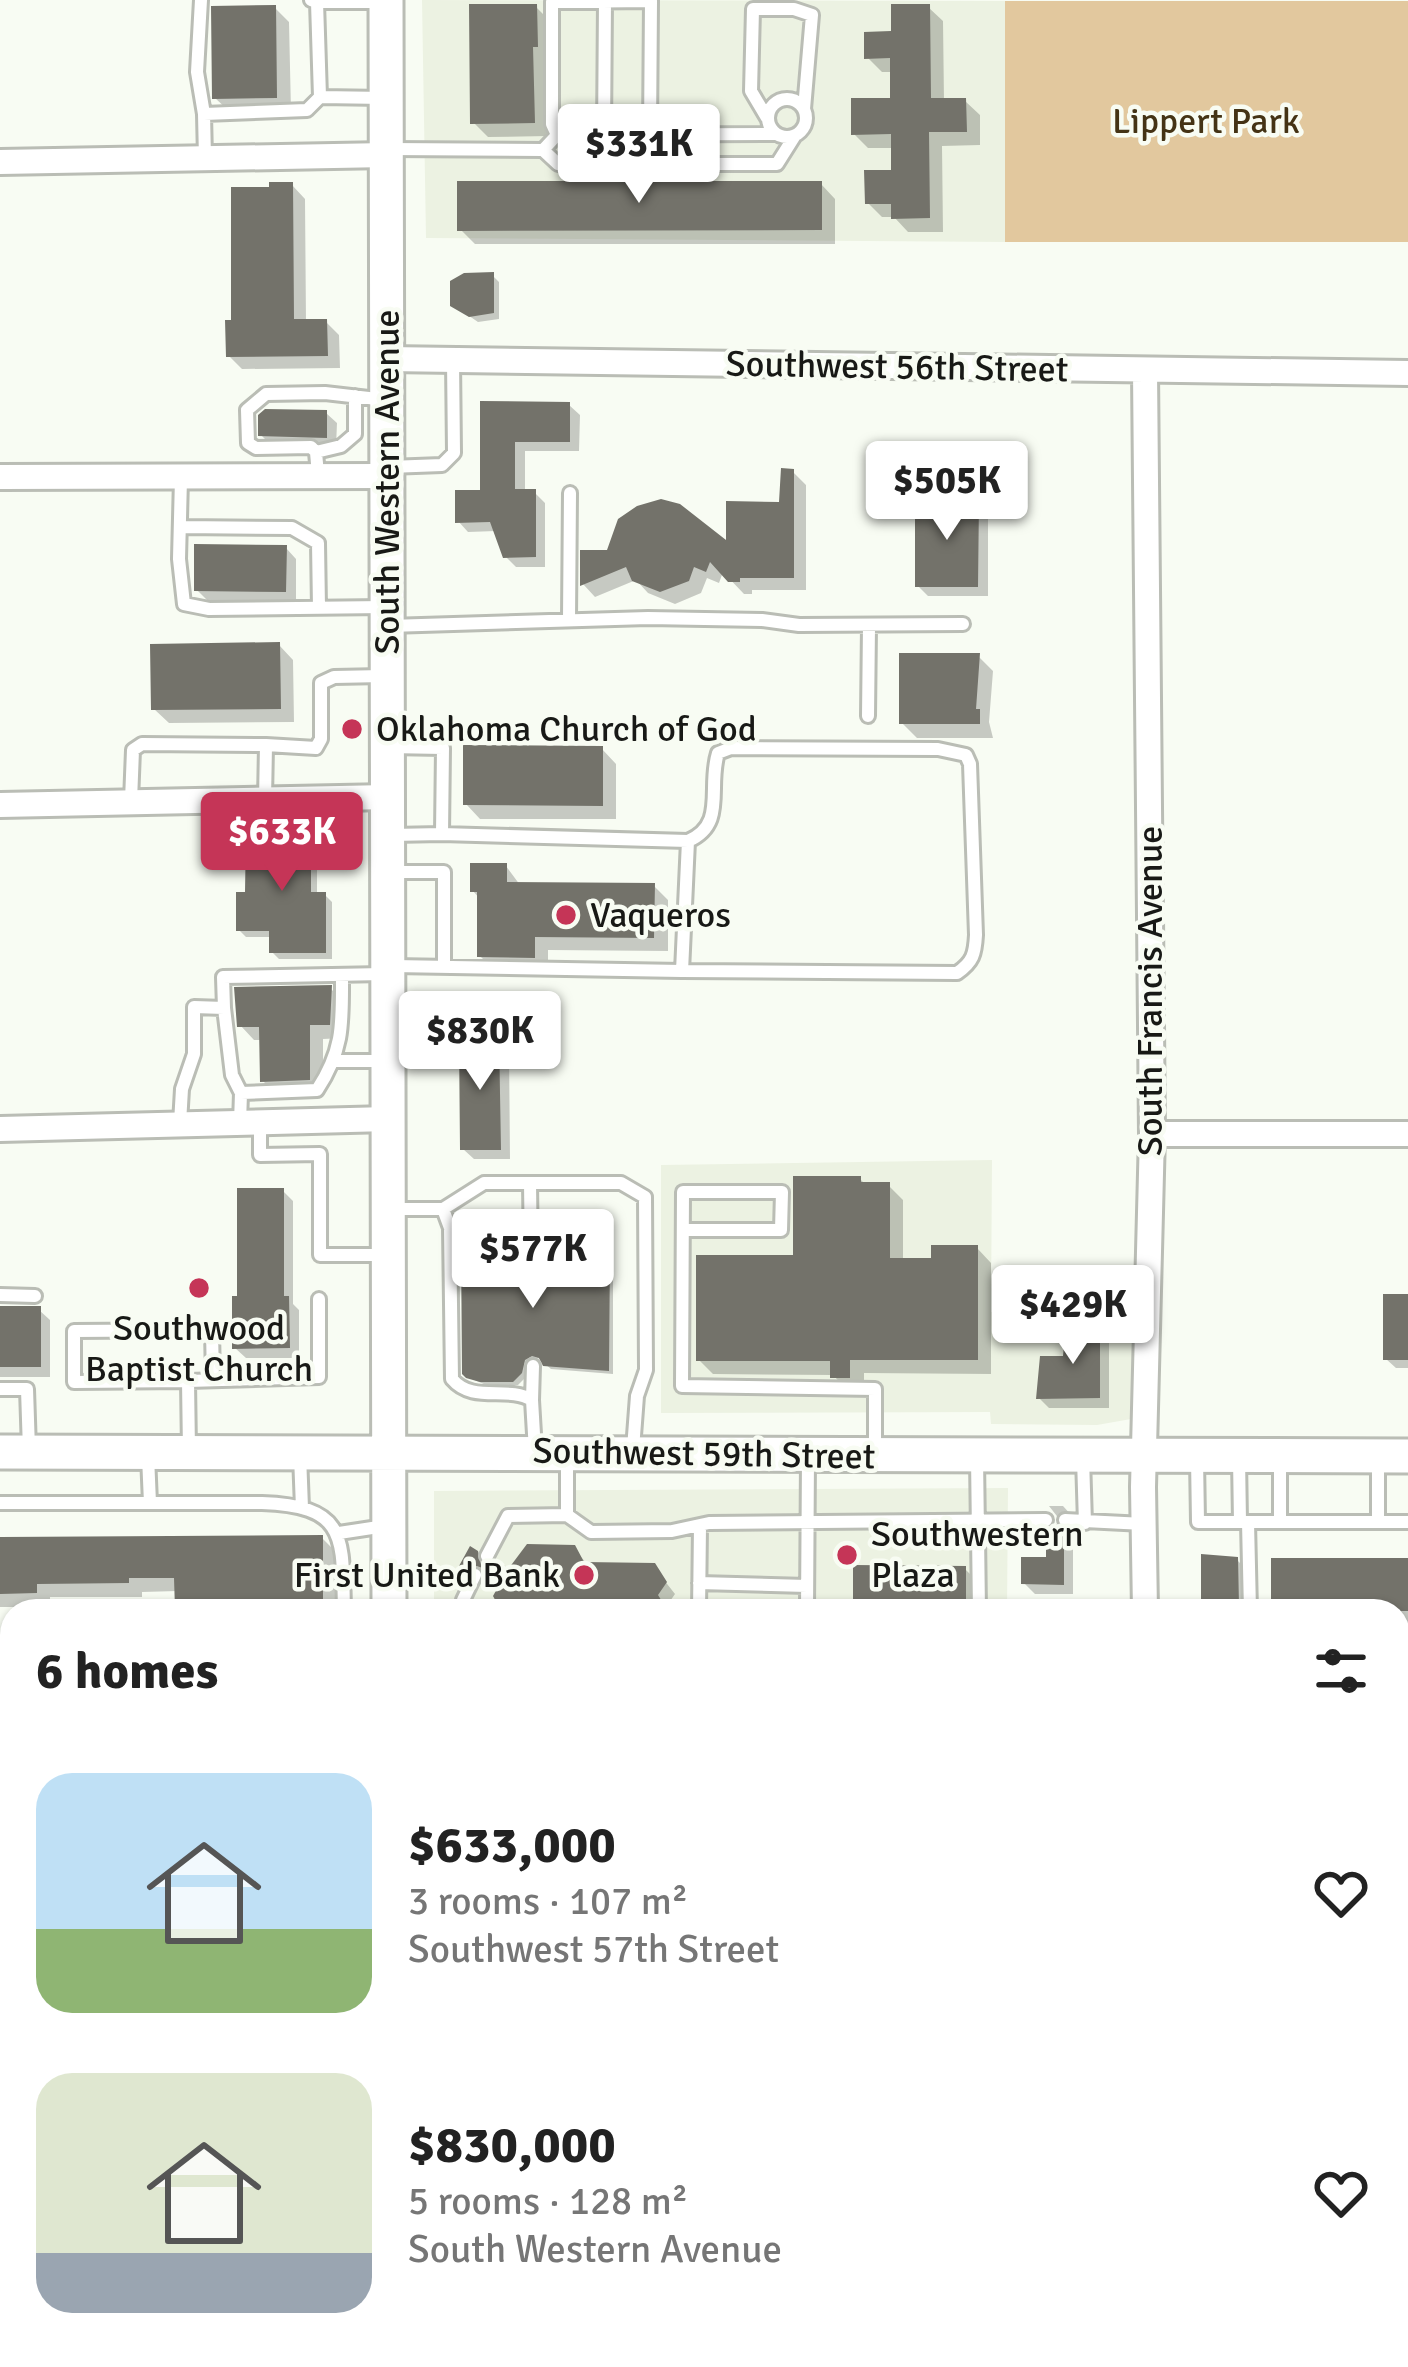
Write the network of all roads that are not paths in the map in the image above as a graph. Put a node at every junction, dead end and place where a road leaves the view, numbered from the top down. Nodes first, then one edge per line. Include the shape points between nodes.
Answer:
1 (201, 0) edge
2 (314, 1) edge
3 (386, 1) edge
4 (651, 1) edge
5 (552, 2) edge
6 (605, 2) edge
7 (320, 97) junction
8 (387, 98) junction
9 (804, 109) junction
10 (204, 114) junction
11 (767, 118) junction
12 (650, 134) junction
13 (775, 134) junction
14 (604, 135) junction
15 (557, 136) junction
16 (794, 137) junction
17 (543, 150) junction
18 (387, 152) junction
19 (205, 158) junction
20 (0, 162) edge
21 (387, 359) junction
22 (453, 360) junction
23 (1144, 371) junction
24 (1408, 373) edge
25 (371, 398) junction
26 (264, 448) junction
27 (317, 464) junction
28 (388, 471) junction
29 (181, 476) junction
30 (264, 476) junction
31 (0, 477) edge
32 (570, 494) dead end
33 (180, 527) junction
34 (319, 608) junction
35 (388, 616) junction
36 (569, 620) junction
37 (963, 625) dead end
38 (869, 626) junction
39 (388, 676) junction
40 (868, 716) dead end
41 (266, 746) junction
42 (388, 747) junction
43 (388, 797) junction
44 (265, 800) junction
45 (131, 802) junction
46 (0, 805) edge
47 (442, 834) junction
48 (388, 835) junction
49 (688, 841) junction
50 (388, 872) junction
51 (444, 967) junction
52 (682, 971) junction
53 (342, 975) junction
54 (388, 982) junction
55 (224, 1008) junction
56 (504, 1013) dead end
57 (388, 1060) junction
58 (336, 1061) junction
59 (241, 1093) junction
60 (388, 1119) junction
61 (250, 1123) junction
62 (180, 1124) junction
63 (0, 1130) edge
64 (1152, 1134) junction
65 (1408, 1134) edge
66 (530, 1184) junction
67 (388, 1209) junction
68 (442, 1209) junction
69 (683, 1230) junction
70 (388, 1255) junction
71 (531, 1257) dead end
72 (0, 1295) edge
73 (35, 1296) dead end
74 (319, 1300) dead end
75 (532, 1366) dead end
76 (213, 1380) junction
77 (188, 1381) junction
78 (0, 1389) edge
79 (532, 1400) junction
80 (551, 1451) junction
81 (14, 1452) edge
82 (148, 1452) junction
83 (389, 1452) junction
84 (633, 1452) junction
85 (189, 1453) junction
86 (300, 1453) junction
87 (808, 1456) junction
88 (875, 1456) junction
89 (977, 1456) junction
90 (1083, 1456) junction
91 (1145, 1456) junction
92 (1198, 1456) junction
93 (1239, 1456) junction
94 (1280, 1456) junction
95 (1393, 1456) edge
96 (0, 1503) edge
97 (150, 1503) junction
98 (302, 1508) junction
99 (568, 1515) junction
100 (978, 1520) junction
101 (1046, 1520) dead end
102 (1065, 1520) dead end
103 (808, 1521) junction
104 (1244, 1522) junction
105 (1280, 1522) junction
106 (1378, 1522) junction
107 (1408, 1522) edge
108 (1085, 1523) junction
109 (1144, 1524) junction
110 (390, 1526) junction
111 (700, 1526) junction
112 (339, 1533) junction
113 (487, 1556) dead end
114 (475, 1575) dead end
115 (699, 1583) junction
116 (807, 1586) junction
117 (343, 1599) edge
118 (389, 1599) edge
119 (463, 1599) edge
120 (699, 1599) edge
121 (807, 1599) edge
122 (979, 1599) edge
123 (1145, 1599) edge
124 (1249, 1599) edge

1 - 10 lane via 196,72
2 - 3 lane
2 - 7 lane
3 - 8 main road, South Western Avenue
4 - 6 lane
4 - 12 lane
5 - 6 lane
5 - 15 lane
6 - 14 lane
7 - 8 lane
7 - 10 lane via 307,110
8 - 18 main road, South Western Avenue
9 - 11 lane via 782,99
9 - 11 lane via 812,16 753,9 751,91
9 - 16 lane via 806,122
10 - 19 lane
11 - 13 lane
12 - 13 lane
12 - 14 lane
13 - 16 lane
14 - 15 lane
15 - 17 lane
16 - 17 lane via 777,164 558,164
17 - 18 lane
18 - 19 street
18 - 21 main road, South Western Avenue
19 - 20 street
21 - 22 street, Southwest 56th Street
21 - 25 main road, South Western Avenue
22 - 23 street, Southwest 56th Street
22 - 28 lane via 454,452 442,465
23 - 24 street, Southwest 56th Street
23 - 64 street, South Francis Avenue
25 - 26 lane via 266,394 247,410 246,423 248,443
25 - 27 lane via 356,434
25 - 28 main road, South Western Avenue
26 - 27 lane via 311,447
26 - 30 lane
27 - 28 street
27 - 30 street
28 - 35 main road, South Western Avenue
29 - 30 street
29 - 31 street
29 - 33 lane
32 - 36 lane
33 - 34 lane via 292,528 318,543
33 - 34 lane via 184,604
34 - 35 lane
35 - 36 lane
35 - 39 main road, South Western Avenue
36 - 38 lane
37 - 38 lane
38 - 40 lane
39 - 41 lane via 321,683 316,748
39 - 42 main road, South Western Avenue
41 - 44 lane
41 - 45 lane via 142,744 133,750
42 - 43 main road, South Western Avenue
42 - 47 lane via 443,748
43 - 44 street
43 - 48 main road, South Western Avenue
44 - 45 street
45 - 46 street
47 - 48 lane
47 - 49 lane
48 - 50 main road, South Western Avenue
49 - 52 lane
49 - 52 lane via 712,823 714,766 731,748 938,749 966,755 970,764 976,935 974,956 957,973
50 - 51 lane via 444,872
50 - 54 main road, South Western Avenue
51 - 52 lane
51 - 54 lane
53 - 54 lane
53 - 55 lane via 224,977
53 - 58 lane
54 - 56 lane via 433,1015
54 - 57 main road, South Western Avenue
55 - 59 lane
55 - 62 lane via 194,1007
57 - 58 lane
57 - 60 main road, South Western Avenue
58 - 59 lane via 317,1090
59 - 61 lane
60 - 61 street
60 - 67 main road, South Western Avenue
61 - 62 street
61 - 70 lane via 260,1155 320,1154 320,1255
62 - 63 street
64 - 65 street
64 - 91 street, South Francis Avenue
66 - 68 lane via 484,1184
66 - 71 lane
66 - 84 lane via 621,1183 645,1197 646,1370
67 - 68 lane
67 - 70 main road, South Western Avenue
68 - 79 lane via 455,1266 452,1378 458,1387
69 - 69 lane via 683,1192 782,1192 781,1230
69 - 88 lane via 682,1386 874,1389
70 - 83 main road, South Western Avenue
72 - 73 lane
74 - 76 lane via 319,1377
75 - 79 lane
76 - 77 lane
76 - 77 lane via 212,1330 74,1331 74,1382
77 - 85 lane
78 - 81 lane via 28,1389
79 - 80 lane
80 - 83 main road, Southwest 59th Street
80 - 84 main road, Southwest 59th Street
80 - 99 lane
81 - 82 main road, Southwest 59th Street
82 - 85 main road, Southwest 59th Street
82 - 97 lane
83 - 86 main road, Southwest 59th Street
83 - 110 main road, South Western Avenue
84 - 87 main road, Southwest 59th Street
85 - 86 main road, Southwest 59th Street
86 - 98 lane
87 - 88 main road, Southwest 59th Street
87 - 103 lane
88 - 89 main road, Southwest 59th Street
89 - 90 main road, Southwest 59th Street
89 - 100 lane
90 - 91 main road, Southwest 59th Street
90 - 108 lane
91 - 92 main road, Southwest 59th Street
91 - 109 street, South Francis Avenue
92 - 93 main road, Southwest 59th Street
92 - 104 lane via 1198,1522
93 - 94 main road, Southwest 59th Street
93 - 104 lane
94 - 95 main road, Southwest 59th Street
94 - 105 lane
95 - 106 lane
96 - 97 lane
97 - 98 lane
98 - 112 lane
99 - 111 lane via 591,1532
99 - 113 lane via 508,1516
100 - 101 lane
100 - 103 lane
100 - 122 lane
102 - 108 lane
103 - 111 lane
103 - 116 lane
104 - 105 lane
104 - 124 lane
105 - 106 lane
106 - 107 lane
108 - 109 lane
109 - 123 street, South Francis Avenue
110 - 112 lane
110 - 118 main road, South Western Avenue
111 - 115 lane
112 - 117 lane
114 - 119 lane
115 - 116 lane
115 - 120 lane
116 - 121 lane

